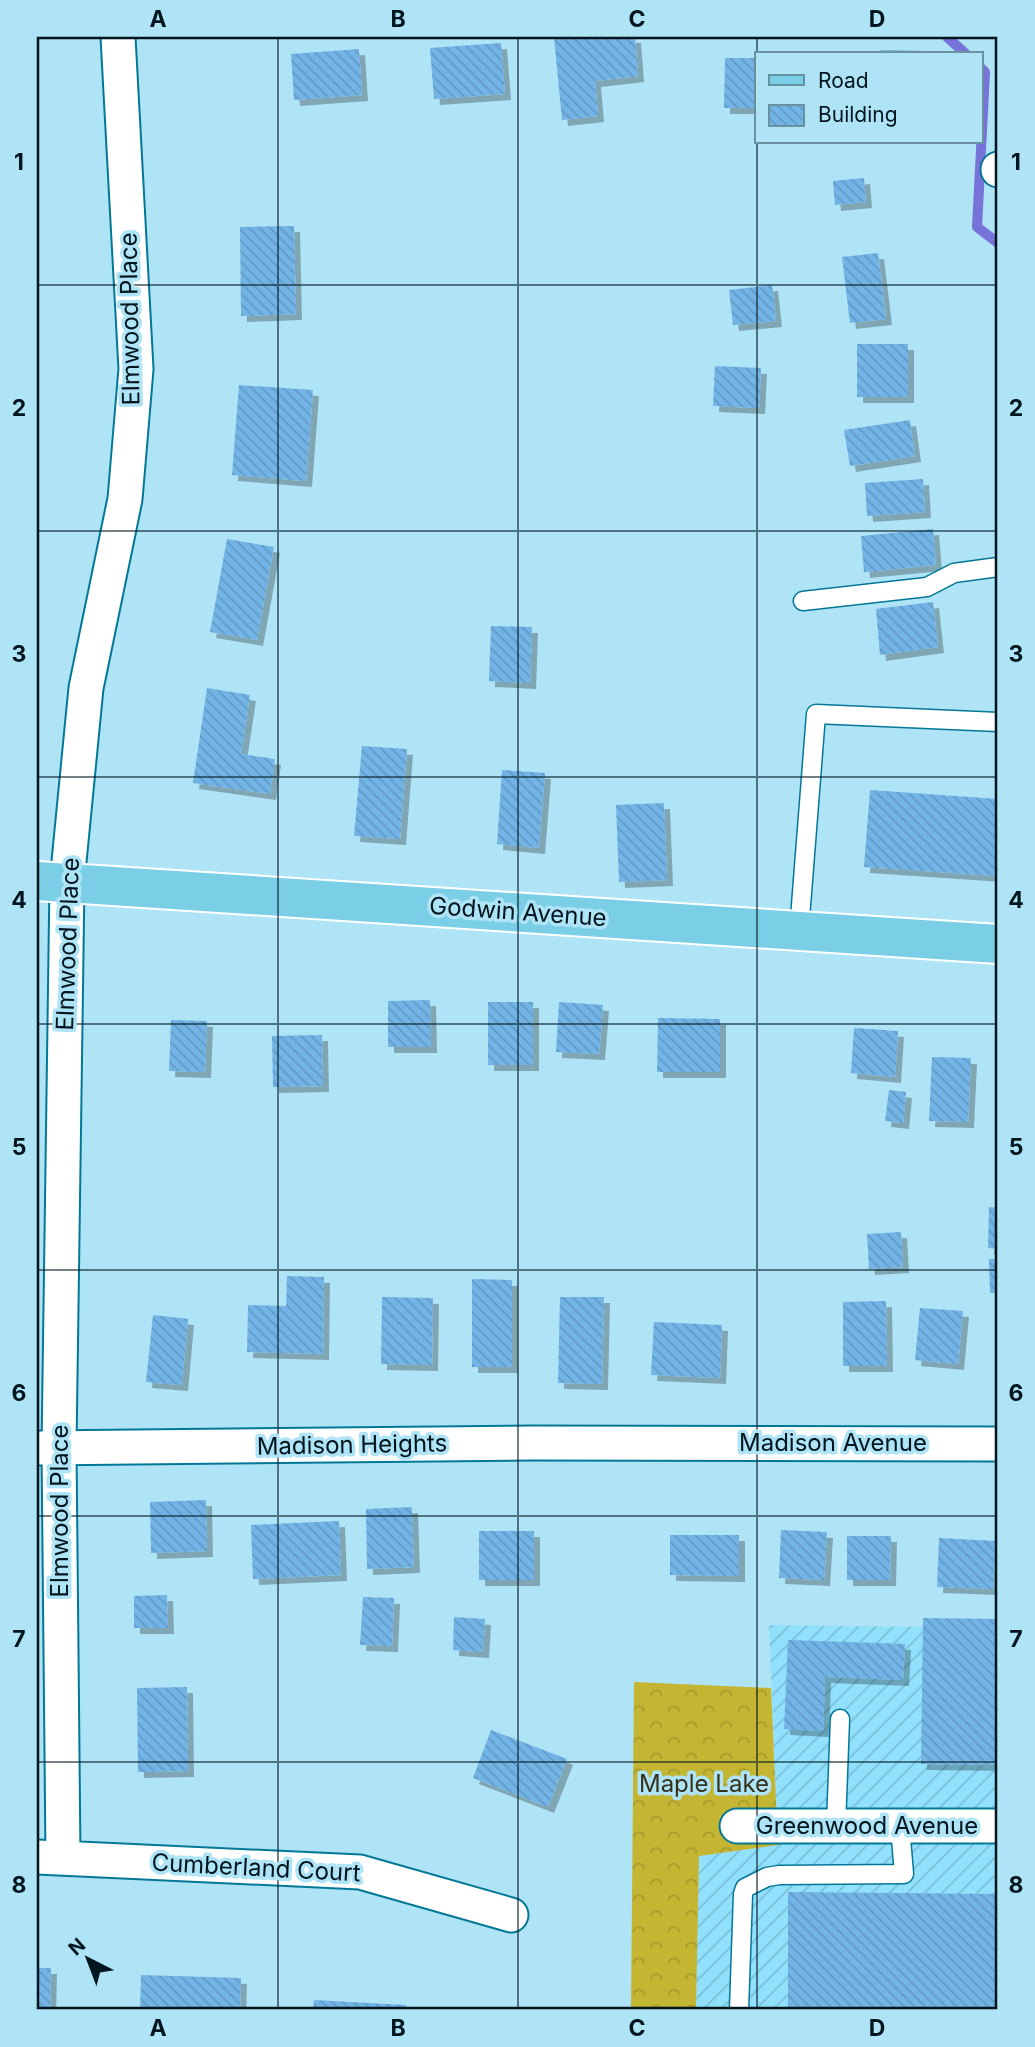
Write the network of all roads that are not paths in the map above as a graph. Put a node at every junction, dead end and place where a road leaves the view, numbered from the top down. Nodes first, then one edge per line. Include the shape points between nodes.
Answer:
1 (118, 37) edge
2 (998, 568) edge
3 (803, 601) dead end
4 (998, 722) edge
5 (52, 882) edge
6 (799, 931) junction
7 (998, 944) edge
8 (667, 1443) joint
9 (998, 1444) edge
10 (48, 1448) edge
11 (839, 1719) dead end
12 (737, 1826) dead end
13 (836, 1826) junction
14 (900, 1826) junction
15 (998, 1826) edge
16 (50, 1857) edge
17 (511, 1916) dead end
18 (739, 2010) edge

1 - 5 street, Elmwood Place via 136,369 125,499
2 - 3 lane via 954,573 927,587
4 - 6 lane via 816,714
5 - 6 main road, Godwin Avenue
5 - 10 street, Elmwood Place
6 - 7 main road, Godwin Avenue
8 - 9 street, Madison Avenue
8 - 10 street, Madison Heights
10 - 16 street, Elmwood Place
11 - 13 lane
12 - 13 street, Greenwood Avenue
13 - 14 street, Greenwood Avenue
14 - 15 street, Greenwood Avenue
14 - 18 lane via 904,1874 779,1875 745,1888
16 - 17 street, Cumberland Court via 360,1872

